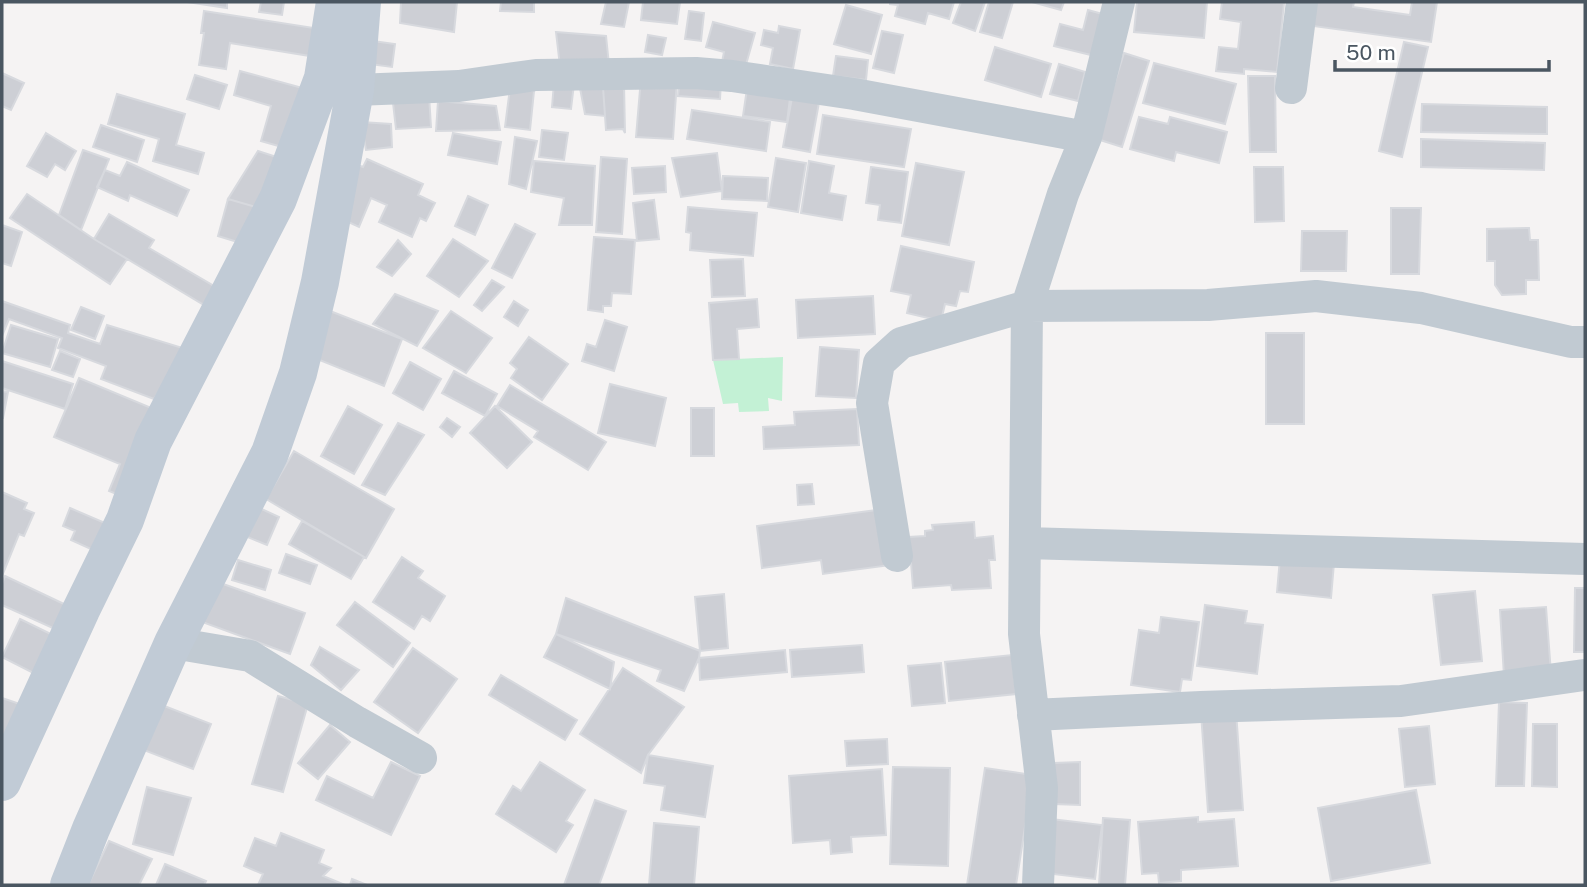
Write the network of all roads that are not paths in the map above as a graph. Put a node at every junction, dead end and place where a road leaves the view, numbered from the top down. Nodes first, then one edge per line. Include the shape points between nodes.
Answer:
1 (335, 2) edge
2 (362, 2) edge
3 (1119, 2) edge
4 (1302, 2) edge
5 (1290, 88) dead end
6 (355, 90) junction
7 (1086, 137) junction
8 (1027, 306) junction
9 (1585, 342) edge
10 (1025, 543) junction
11 (897, 556) dead end
12 (1585, 559) edge
13 (173, 643) junction
14 (1584, 675) edge
15 (1033, 715) junction
16 (421, 758) dead end
17 (2, 782) edge
18 (69, 885) edge
19 (1038, 885) edge

1 - 17 street via 323,78 278,199 153,441 125,520
2 - 6 street
3 - 7 street
4 - 5 street
6 - 7 street via 459,86 536,75 708,74 854,94
6 - 13 street via 320,282 298,373 270,453
7 - 8 street
8 - 9 street via 1208,305 1316,296 1421,308
8 - 10 street
8 - 11 street via 901,343 879,363 872,403
10 - 12 street
10 - 15 street via 1024,634
13 - 16 street via 250,656
13 - 18 street
14 - 15 street via 1401,701
15 - 19 street via 1042,788

